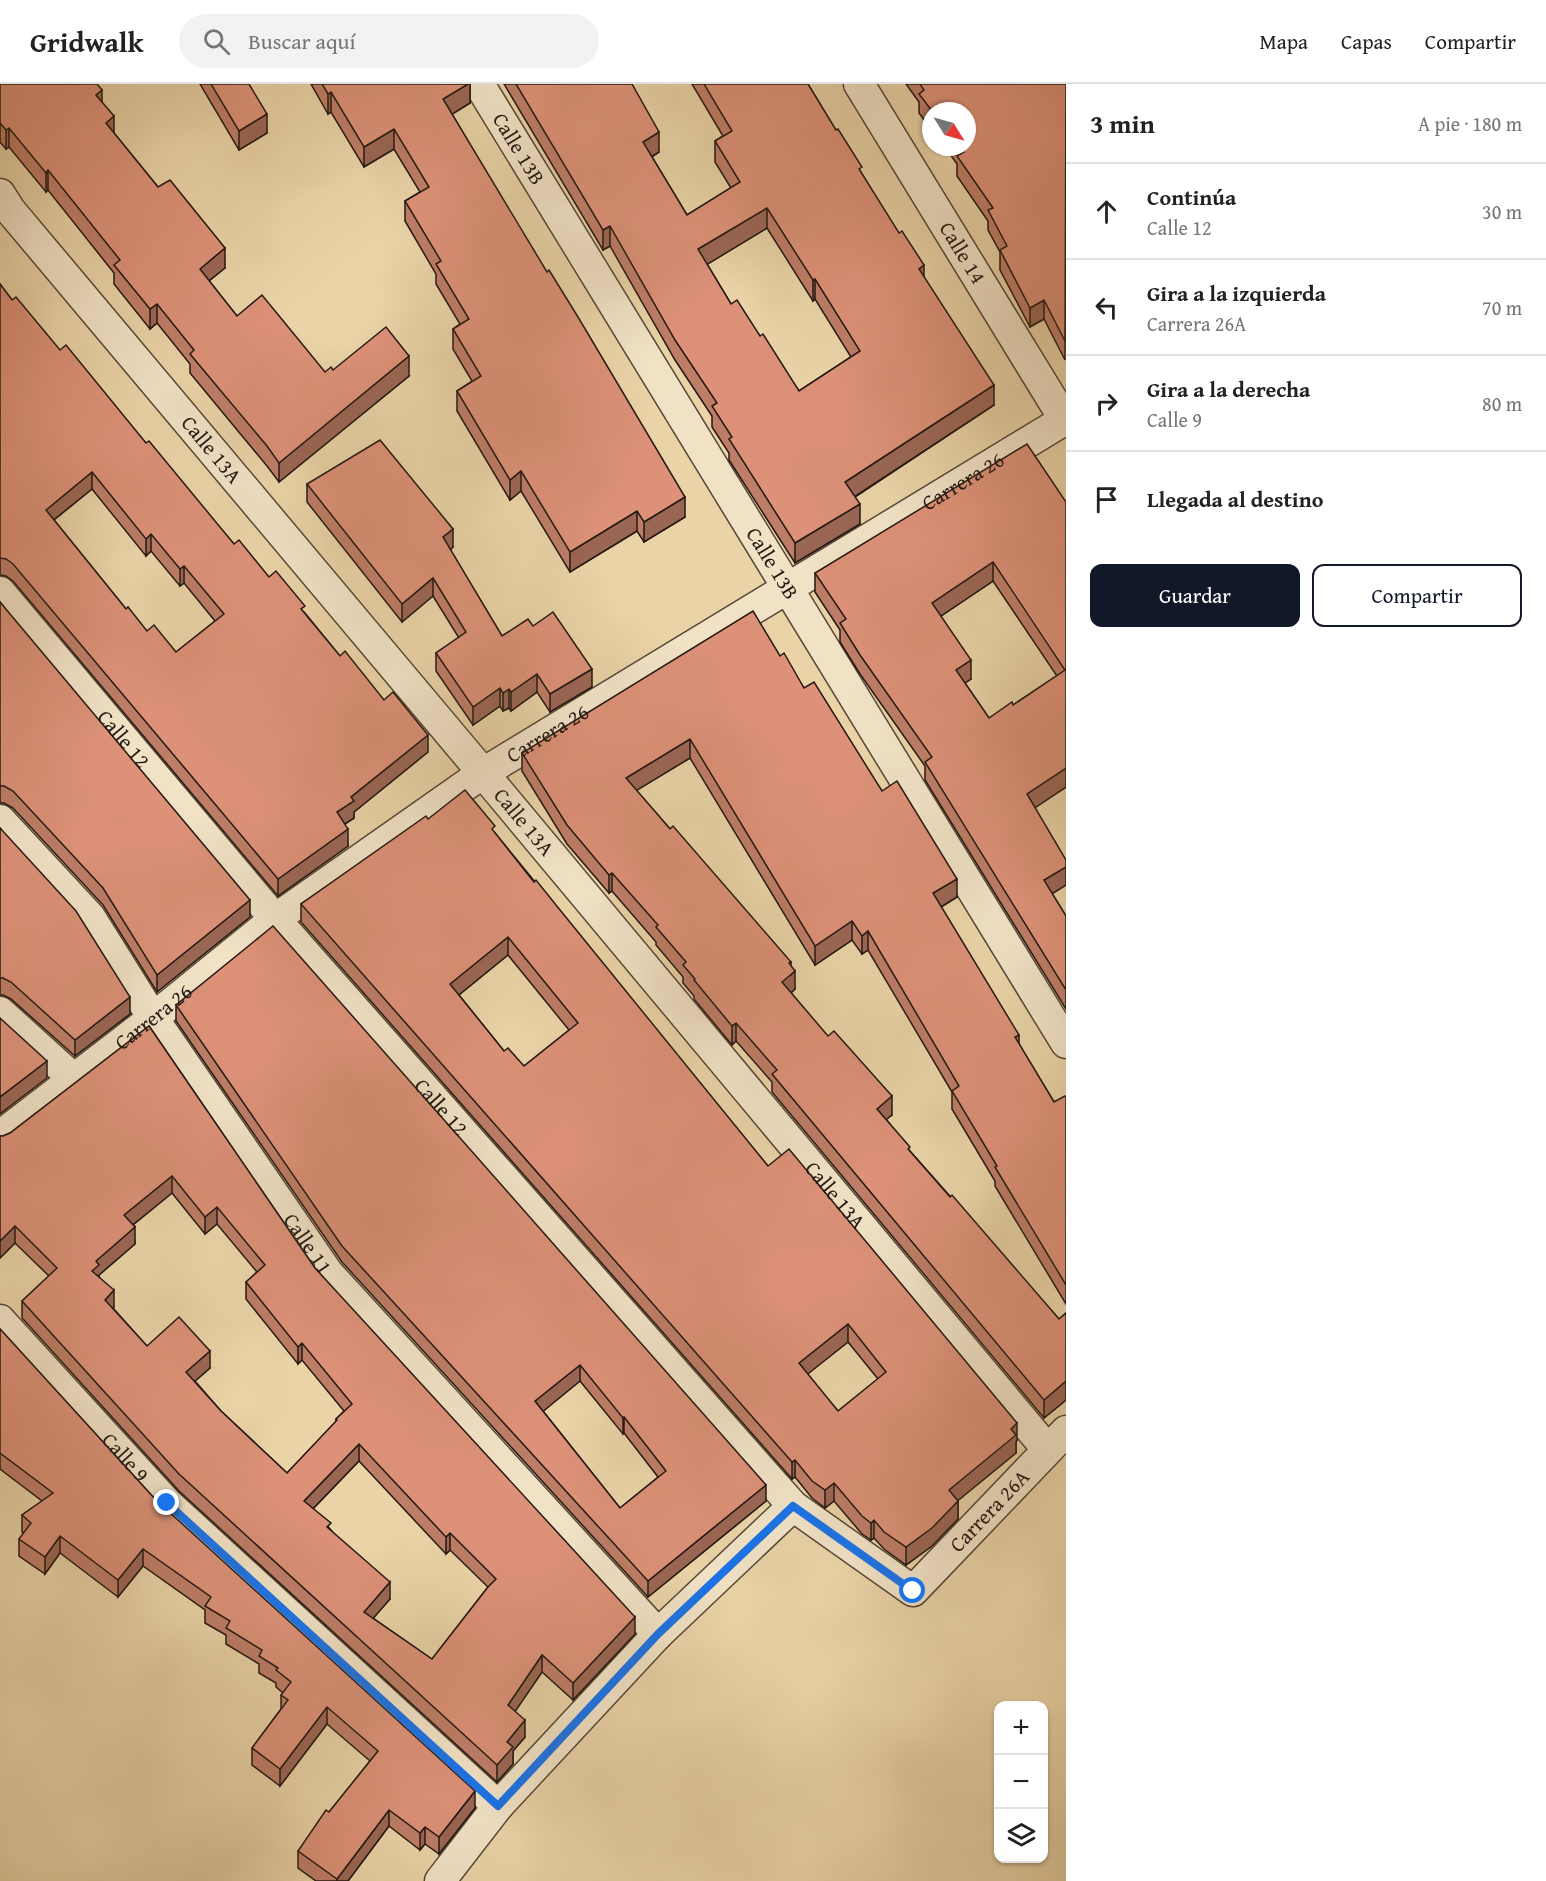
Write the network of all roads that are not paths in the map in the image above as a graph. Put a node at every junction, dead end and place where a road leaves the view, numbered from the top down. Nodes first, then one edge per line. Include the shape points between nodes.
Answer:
1 (480, 84) edge
2 (859, 84) edge
3 (0, 194) edge
4 (1066, 420) edge
5 (787, 589) junction
6 (0, 592) edge
7 (483, 773) junction
8 (0, 820) edge
9 (275, 919) junction
10 (0, 1012) edge
11 (153, 1018) junction
12 (1066, 1043) edge
13 (74, 1079) junction
14 (0, 1136) edge
15 (0, 1320) edge
16 (1057, 1440) edge
17 (793, 1506) junction
18 (913, 1591) joint
19 (658, 1634) junction
20 (498, 1806) junction
21 (440, 1881) edge

1 - 5 street, Calle 13B
2 - 4 street, Calle 14
3 - 7 street, Calle 13A
4 - 5 street, Carrera 26
5 - 7 street, Carrera 26
5 - 12 street, Calle 13B
6 - 9 street, Calle 12
7 - 9 street, Carrera 26
7 - 16 street, Calle 13A
8 - 11 street, Calle 11 via 90,917
9 - 11 street, Carrera 26
9 - 17 street, Calle 12
10 - 13 street
11 - 13 street, Carrera 26
11 - 19 street, Calle 11 via 328,1273
13 - 14 street, Carrera 26
15 - 20 street, Calle 9 via 167,1503
16 - 18 street, Carrera 26A
17 - 18 street, Calle 12
17 - 19 street
19 - 20 street
20 - 21 street

